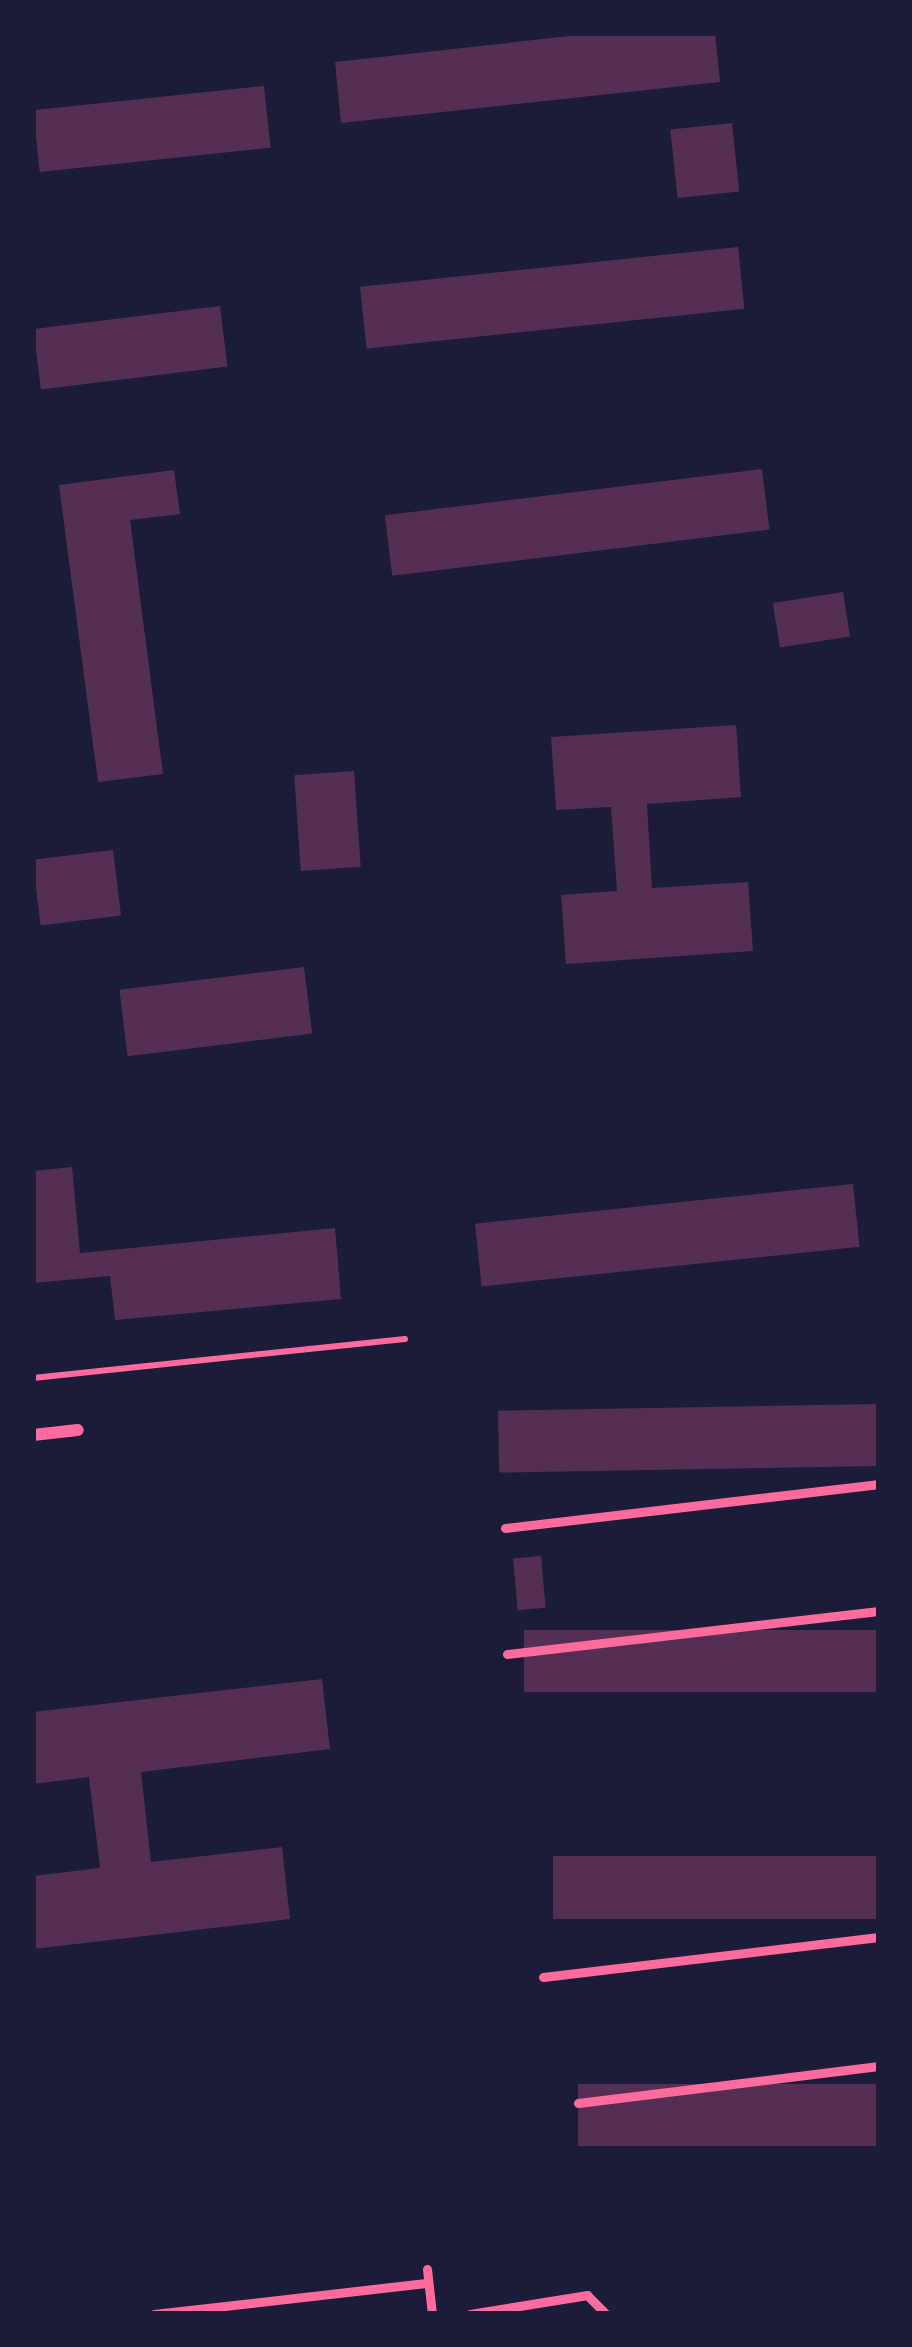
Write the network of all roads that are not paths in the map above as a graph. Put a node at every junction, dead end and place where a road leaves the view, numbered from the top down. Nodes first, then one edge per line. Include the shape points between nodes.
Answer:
1 (78, 1430) dead end
2 (33, 1435) edge
3 (879, 1484) edge
4 (506, 1528) dead end
5 (879, 1611) edge
6 (507, 1654) dead end
7 (879, 1937) edge
8 (543, 1977) dead end
9 (879, 2066) edge
10 (578, 2103) dead end
11 (427, 2269) dead end
12 (428, 2283) junction
13 (154, 2314) edge
14 (432, 2314) edge
15 (470, 2314) edge
16 (606, 2314) edge

1 - 2 street
3 - 4 lane
5 - 6 lane
7 - 8 lane
9 - 10 lane
11 - 12 lane
12 - 13 lane
12 - 14 lane
15 - 16 lane via 586,2295

